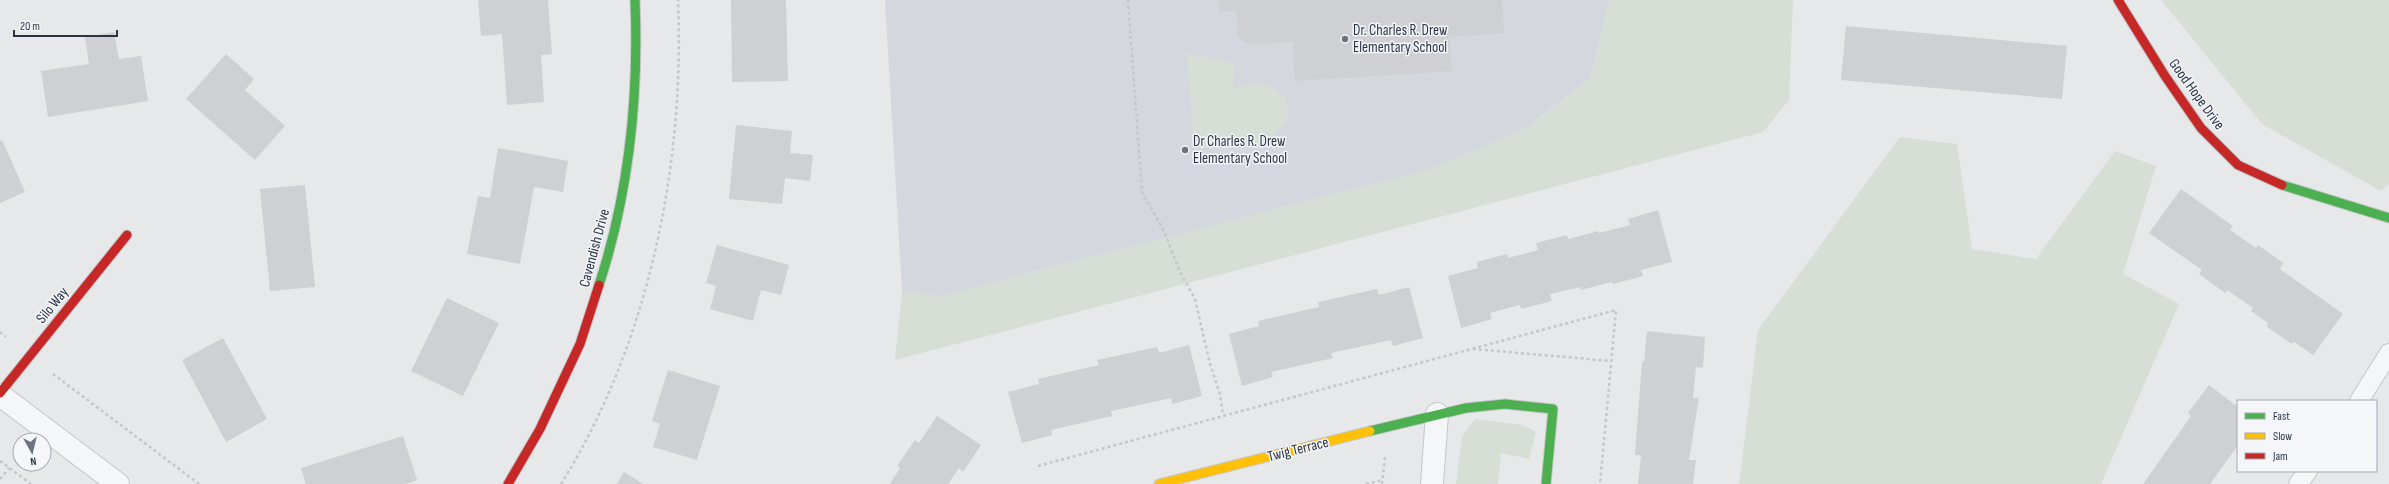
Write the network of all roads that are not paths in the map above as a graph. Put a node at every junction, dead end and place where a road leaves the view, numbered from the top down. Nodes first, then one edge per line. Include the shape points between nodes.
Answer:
1 (635, 0) edge
2 (2118, 0) edge
3 (2389, 218) edge
4 (127, 235) dead end
5 (2389, 353) edge
6 (0, 394) edge
7 (2360, 400) edge
8 (1437, 414) junction
9 (2307, 472) edge
10 (118, 484) edge
11 (508, 484) edge
12 (1159, 484) edge
13 (1432, 484) edge
14 (1546, 484) edge
15 (2298, 484) edge

1 - 11 street, Cavendish Drive via 637,51 630,151 612,245 580,344 540,429
2 - 3 street, Good Hope Drive via 2201,128 2238,165 2285,187
4 - 6 street, Silo Way
5 - 7 lane
6 - 10 street
8 - 12 street, Twig Terrace
8 - 13 street
8 - 14 street, Twig Terrace via 1505,404 1553,409
9 - 15 lane

